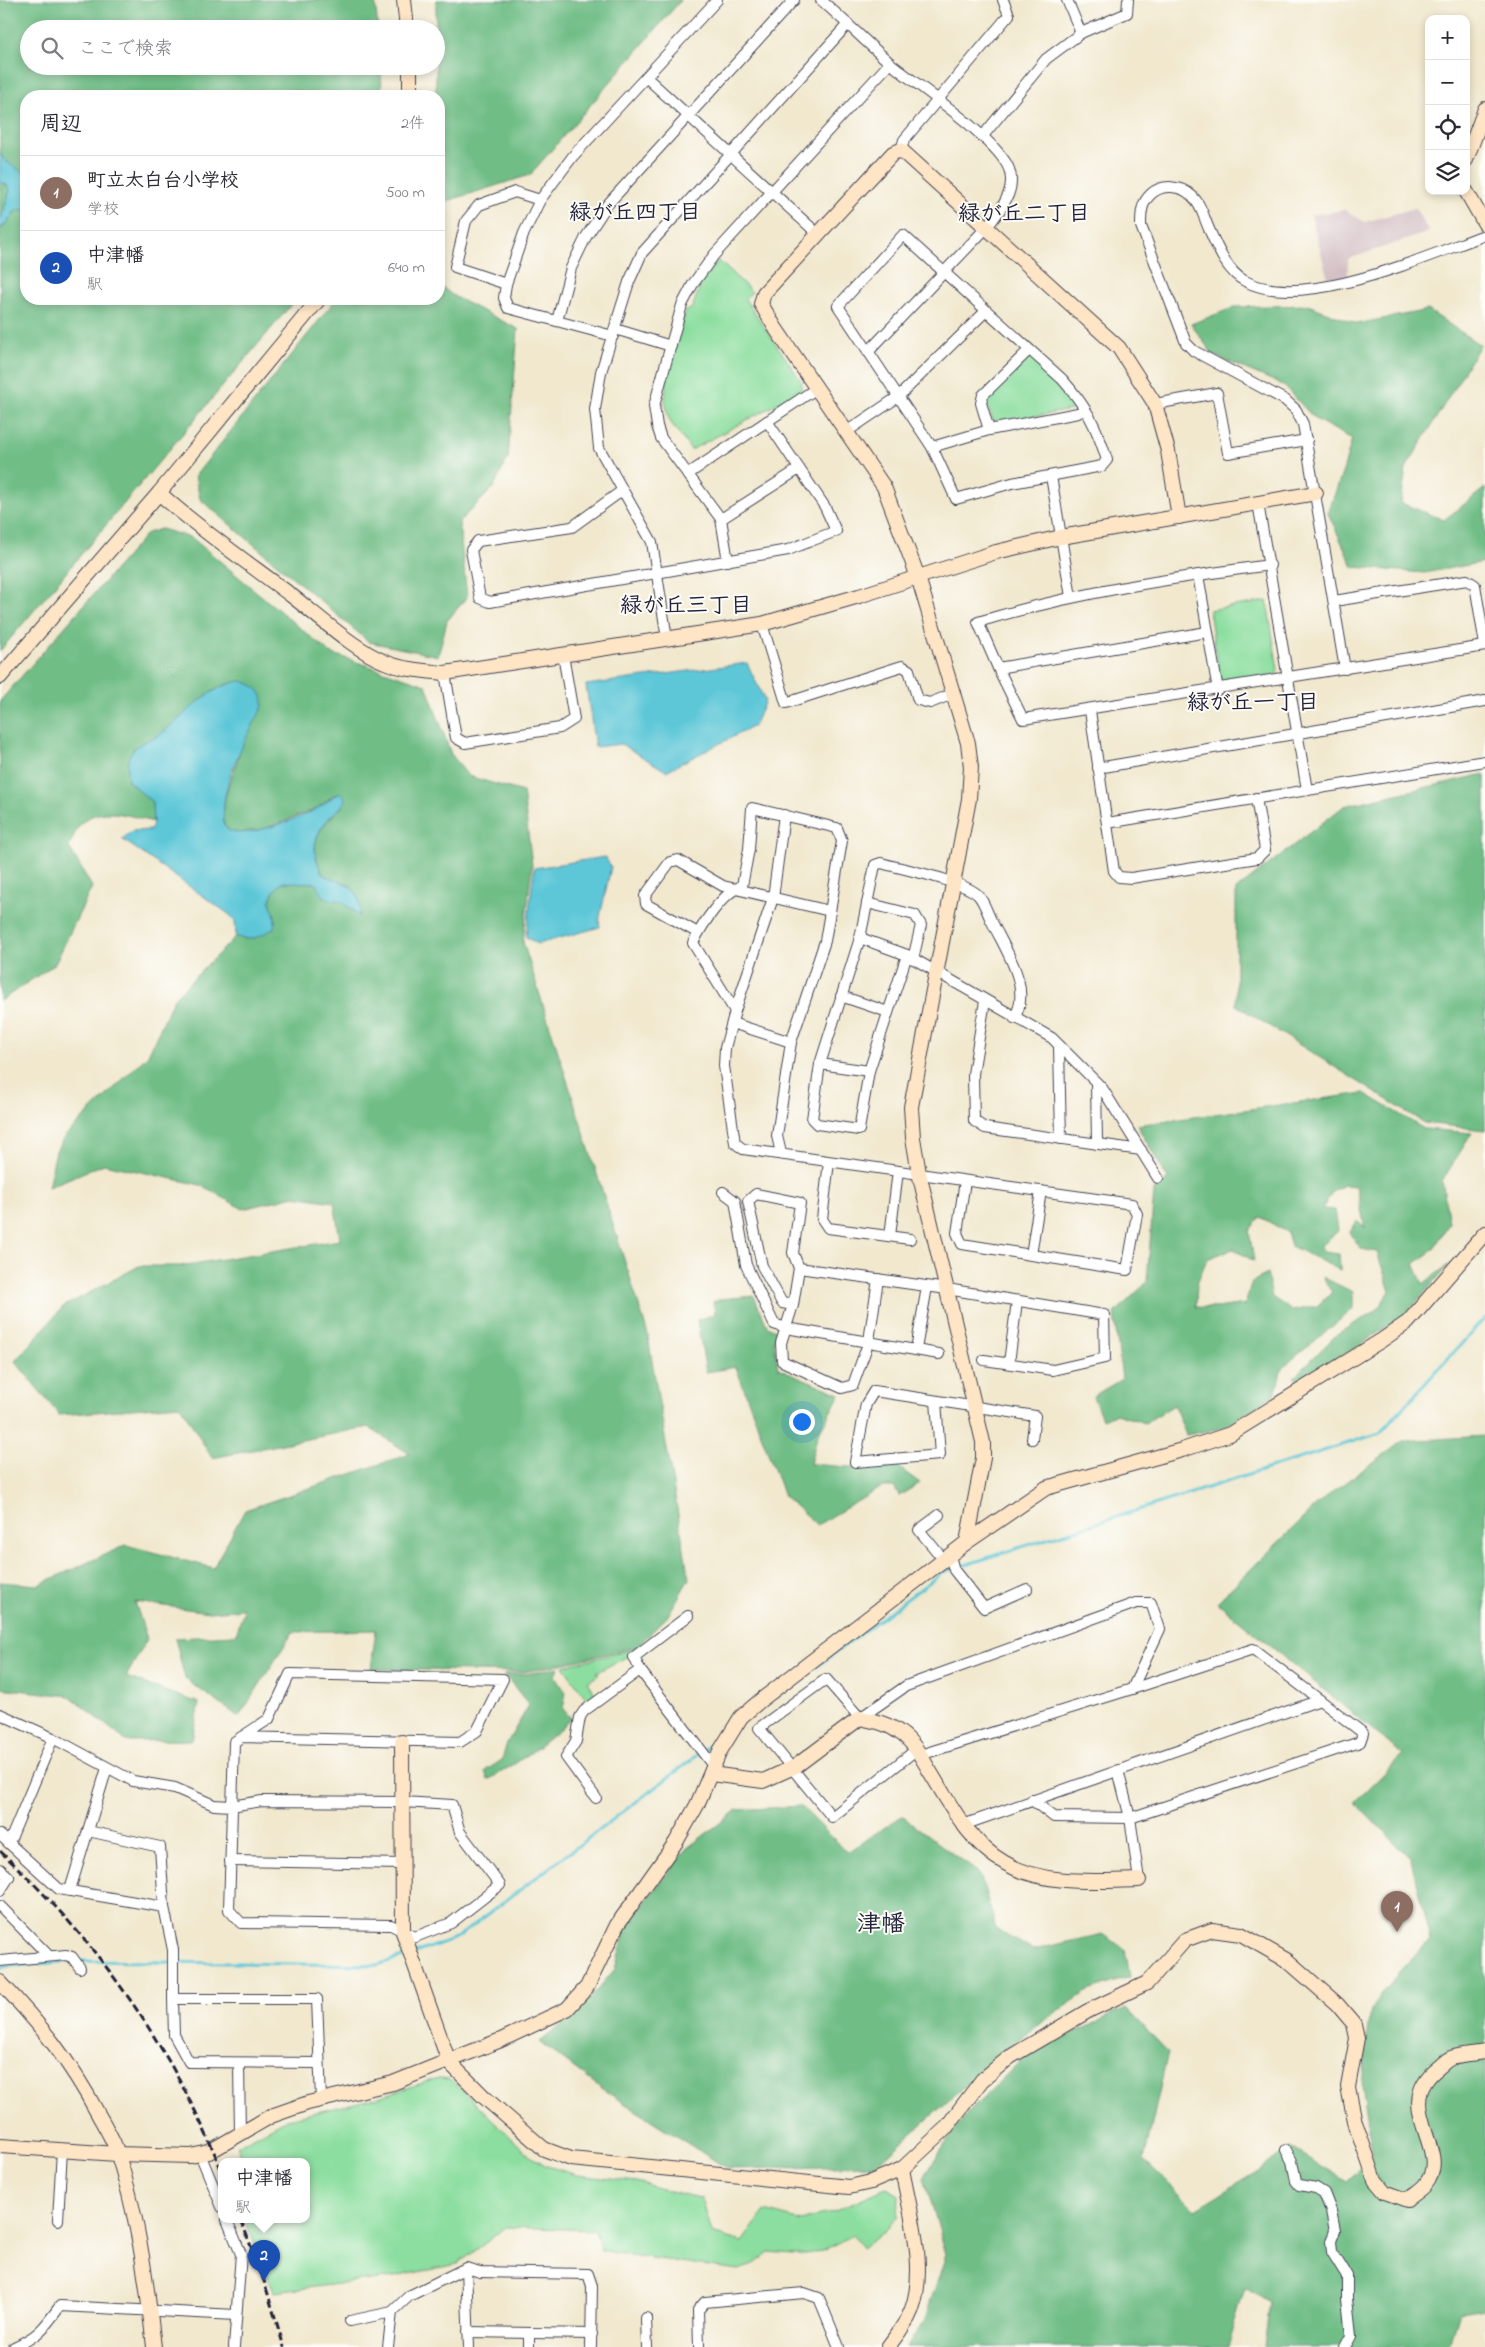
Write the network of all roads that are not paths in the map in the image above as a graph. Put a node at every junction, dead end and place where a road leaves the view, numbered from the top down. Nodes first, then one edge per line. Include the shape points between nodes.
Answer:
1 (404, 0) edge
2 (717, 0) edge
3 (794, 0) edge
4 (821, 0) edge
5 (1003, 0) edge
6 (1067, 0) edge
7 (1128, 0) edge
8 (406, 20) edge
9 (848, 24) junction
10 (1081, 33) junction
11 (890, 63) junction
12 (410, 75) edge
13 (647, 78) junction
14 (410, 90) edge
15 (938, 100) junction
16 (1485, 109) edge
17 (688, 116) junction
18 (982, 137) junction
19 (901, 150) junction
20 (1470, 150) edge
21 (729, 155) junction
22 (771, 192) junction
23 (1468, 195) edge
24 (540, 200) junction
25 (1485, 224) edge
26 (987, 227) junction
27 (818, 234) junction
28 (1485, 234) edge
29 (944, 272) junction
30 (506, 284) junction
31 (314, 305) edge
32 (986, 311) junction
33 (557, 321) junction
34 (614, 332) junction
35 (671, 346) junction
36 (1029, 350) junction
37 (868, 352) junction
38 (817, 388) junction
39 (898, 397) junction
40 (1155, 404) junction
41 (1085, 410) junction
42 (767, 421) junction
43 (989, 430) junction
44 (846, 432) junction
45 (1307, 440) junction
46 (932, 447) junction
47 (799, 468) junction
48 (688, 474) junction
49 (1051, 476) junction
50 (623, 490) junction
51 (159, 493) junction
52 (1316, 493) junction
53 (1258, 503) junction
54 (1179, 517) junction
55 (722, 519) junction
56 (1061, 537) junction
57 (728, 561) junction
58 (1270, 565) junction
59 (657, 574) junction
60 (1198, 575) junction
61 (918, 577) junction
62 (1071, 598) junction
63 (1334, 601) junction
64 (762, 624) junction
65 (1207, 632) junction
66 (667, 639) junction
67 (1485, 645) edge
68 (563, 655) junction
69 (998, 668) junction
70 (1345, 669) junction
71 (445, 673) junction
72 (0, 677) edge
73 (1288, 678) junction
74 (1218, 690) junction
75 (954, 693) junction
76 (1485, 701) edge
77 (1090, 710) junction
78 (1298, 735) junction
79 (1485, 761) edge
80 (1098, 768) junction
81 (1307, 790) junction
82 (1256, 798) junction
83 (784, 816) junction
84 (1107, 823) junction
85 (953, 882) junction
86 (735, 888) junction
87 (773, 898) junction
88 (867, 903) junction
89 (830, 911) junction
90 (698, 933) junction
91 (860, 938) junction
92 (910, 956) junction
93 (936, 971) junction
94 (841, 996) junction
95 (985, 1001) junction
96 (735, 1012) junction
97 (888, 1012) junction
98 (1014, 1018) junction
99 (732, 1023) junction
100 (791, 1042) junction
101 (1059, 1046) junction
102 (820, 1064) junction
103 (869, 1071) junction
104 (1096, 1082) junction
105 (1062, 1139) junction
106 (1097, 1144) junction
107 (1141, 1150) junction
108 (781, 1153) junction
109 (829, 1162) junction
110 (898, 1171) junction
111 (919, 1173) junction
112 (1158, 1178) dead end
113 (965, 1181) junction
114 (1041, 1191) junction
115 (723, 1192) dead end
116 (1485, 1233) edge
117 (890, 1236) junction
118 (910, 1239) dead end
119 (1031, 1255) junction
120 (799, 1268) junction
121 (878, 1279) junction
122 (927, 1287) junction
123 (947, 1289) junction
124 (1017, 1301) junction
125 (793, 1305) junction
126 (786, 1328) junction
127 (869, 1341) junction
128 (916, 1349) junction
129 (939, 1354) dead end
130 (984, 1360) dead end
131 (1009, 1363) junction
132 (936, 1401) junction
133 (976, 1407) junction
134 (1032, 1439) dead end
135 (939, 1515) dead end
136 (967, 1542) junction
137 (950, 1563) junction
138 (1027, 1589) dead end
139 (688, 1616) dead end
140 (640, 1670) junction
141 (1132, 1689) junction
142 (1320, 1700) junction
143 (0, 1714) edge
144 (860, 1718) junction
145 (241, 1737) junction
146 (53, 1738) junction
147 (402, 1742) junction
148 (918, 1752) junction
149 (107, 1768) junction
150 (793, 1768) junction
151 (712, 1770) junction
152 (1118, 1770) junction
153 (596, 1798) dead end
154 (1032, 1800) junction
155 (403, 1802) junction
156 (232, 1806) junction
157 (1130, 1818) junction
158 (963, 1825) junction
159 (88, 1831) junction
160 (0, 1835) edge
161 (9, 1843) junction
162 (230, 1861) junction
163 (403, 1864) junction
164 (0, 1869) edge
165 (1139, 1880) joint
166 (70, 1890) junction
167 (0, 1891) edge
168 (0, 1906) edge
169 (164, 1907) junction
170 (403, 1932) junction
171 (49, 1956) junction
172 (0, 1961) edge
173 (77, 1963) dead end
174 (0, 1982) edge
175 (173, 1999) junction
176 (1485, 2052) edge
177 (449, 2062) junction
178 (239, 2063) junction
179 (319, 2063) junction
180 (321, 2100) junction
181 (240, 2134) junction
182 (0, 2146) edge
183 (62, 2150) junction
184 (1286, 2150) dead end
185 (117, 2154) junction
186 (200, 2154) junction
187 (902, 2169) junction
188 (218, 2197) edge
189 (58, 2220) dead end
190 (228, 2223) edge
191 (466, 2268) junction
192 (150, 2310) junction
193 (392, 2312) junction
194 (236, 2315) junction
195 (646, 2318) dead end
196 (350, 2321) dead end
197 (468, 2332) junction
198 (528, 2333) junction
199 (592, 2334) junction
200 (14, 2347) edge
201 (154, 2347) edge
202 (234, 2347) edge
203 (388, 2347) edge
204 (468, 2347) edge
205 (529, 2347) edge
206 (591, 2347) edge
207 (647, 2347) edge
208 (699, 2347) edge
209 (839, 2347) edge
210 (888, 2347) edge
211 (1345, 2347) edge

1 - 8 street
2 - 13 street
3 - 17 street
4 - 9 street
5 - 15 street via 1009,15
6 - 10 street
7 - 10 street via 1127,13
9 - 11 street
9 - 21 street
10 - 18 street via 1046,59
11 - 15 street
11 - 22 street
12 - 14 street
13 - 17 street
13 - 24 street via 573,156
15 - 18 street
15 - 19 street via 904,140
16 - 20 street
17 - 21 street
17 - 33 street via 607,205 586,237 571,268
18 - 26 street via 1009,169 1009,191 1003,206
19 - 26 street
19 - 27 street via 894,153
21 - 22 street
21 - 34 street via 642,253 629,282
22 - 27 street
22 - 35 street via 714,255 693,284 682,304
23 - 25 street
24 - 30 street
24 - 30 street via 515,192 478,205 466,221 455,266
26 - 29 street
26 - 40 street via 1119,348
27 - 38 street via 764,293 761,304
28 - 45 street via 1375,275 1327,288 1272,289 1245,282 1231,272 1192,196 1167,186 1151,194 1141,208 1141,226 1186,343 1194,351 1285,400 1299,417
29 - 32 street
29 - 37 street
29 - 37 street via 903,235 838,306
30 - 33 street via 504,298 508,308
31 - 51 street
32 - 36 street
32 - 39 street
33 - 34 street
34 - 35 street
34 - 50 street via 601,372 595,409 599,448
35 - 48 street via 654,406 661,438
36 - 41 street via 1062,379 1082,401
36 - 43 street via 983,395 981,403
37 - 39 street
38 - 42 street
38 - 44 street
39 - 44 street
39 - 46 street
40 - 45 street via 1217,394 1228,453
40 - 54 street via 1168,451
41 - 43 street
41 - 49 street via 1097,428 1107,460 1102,466
42 - 47 street
42 - 48 street
43 - 46 street
44 - 61 street via 884,487
45 - 52 street
46 - 49 street via 956,499
47 - 55 street
47 - 57 street via 825,507 836,531 788,550
48 - 55 street
49 - 56 street
50 - 59 street via 652,542
50 - 59 street via 572,527 478,541 471,550 480,598 490,602
51 - 71 street via 192,523 383,662 406,670
51 - 72 street
52 - 53 street
52 - 63 street
53 - 54 street
53 - 58 street
54 - 56 street
55 - 57 street
56 - 61 street via 996,552
56 - 62 street
57 - 59 street
58 - 60 street
58 - 73 street
59 - 66 street
60 - 62 street
60 - 65 street
61 - 64 street
61 - 75 street
62 - 69 street via 1026,607 978,622
63 - 67 street via 1467,580 1475,585
63 - 70 street
64 - 66 street
64 - 75 street via 786,702 902,666 909,670 918,700 930,703
65 - 69 street
65 - 74 street
66 - 68 street
67 - 70 street
68 - 71 street
68 - 71 street via 574,719 560,728 465,743 456,738
69 - 77 street via 1023,720
70 - 73 street
73 - 74 street
73 - 78 street
74 - 77 street
75 - 85 street via 971,767 969,799
76 - 78 street
77 - 80 street
78 - 80 street
78 - 81 street
79 - 81 street
80 - 84 street
81 - 82 street
82 - 84 street
82 - 84 street via 1265,850 1257,858 1131,878 1119,877 1114,871
83 - 86 street via 752,808 742,886
83 - 87 street
83 - 89 street via 837,828 842,841
85 - 88 street via 875,864
85 - 93 street
85 - 98 street via 979,895 1016,969 1020,994 1019,1010
86 - 87 street
86 - 90 street
86 - 90 street via 723,886 678,860 670,862 645,896 646,904
87 - 89 street
87 - 96 street
88 - 91 street
88 - 92 street via 915,915 921,925
89 - 100 street via 825,941
90 - 96 street via 693,943
91 - 92 street
91 - 94 street
92 - 93 street
92 - 97 street
93 - 95 street
93 - 111 street via 911,1107
94 - 97 street
94 - 102 street
95 - 98 street
95 - 105 street via 973,1074 974,1121 985,1128
96 - 99 street
97 - 103 street
98 - 101 street via 1052,1038
99 - 100 street
99 - 108 street via 724,1066 735,1143 743,1149
100 - 108 street via 777,1136
101 - 104 street
101 - 105 street
102 - 103 street
102 - 103 street via 812,1119 817,1124 851,1129 859,1130
104 - 106 street
104 - 107 street
105 - 106 street
106 - 107 street
107 - 112 street
108 - 109 street
109 - 110 street
109 - 117 street via 822,1219 828,1228
110 - 111 street
110 - 117 street
111 - 113 street
111 - 123 street
113 - 114 street
113 - 119 street via 957,1233 962,1244
114 - 119 street
114 - 119 street via 1132,1204 1136,1214 1128,1270
115 - 126 street via 735,1201 746,1265 774,1324
116 - 136 street via 1408,1322 1230,1434 1046,1488
117 - 118 street
120 - 121 street
120 - 125 street
120 - 125 street via 793,1253 800,1203 756,1194 748,1201 762,1266 782,1303
121 - 122 street
121 - 127 street
122 - 123 street
122 - 128 street
123 - 124 street
123 - 133 street
124 - 131 street
124 - 131 street via 1104,1315 1105,1358 1053,1370
125 - 126 street
126 - 127 street
126 - 127 street via 781,1343 782,1362 842,1388 853,1385
127 - 128 street
128 - 129 street
130 - 131 street
132 - 132 street via 874,1391 866,1404 855,1462 940,1455
132 - 133 street
133 - 134 street via 1035,1416
133 - 136 street via 983,1458
135 - 137 street via 919,1530
136 - 137 street
137 - 138 street via 984,1608
137 - 151 street via 741,1717
139 - 140 street via 634,1657
140 - 151 street
140 - 153 street via 584,1712 580,1717 576,1741 566,1757
141 - 142 street via 1253,1649
141 - 144 street via 1160,1629 1150,1603 1136,1604 906,1686
141 - 148 street
142 - 152 street
142 - 157 street via 1363,1733 1360,1742
143 - 146 street
144 - 148 street via 884,1723 900,1732
144 - 150 street
144 - 150 street via 826,1679 759,1728
145 - 147 street
145 - 147 street via 269,1719 290,1674 503,1680 477,1731 460,1742
145 - 156 street via 234,1742
146 - 149 street
146 - 161 street
147 - 155 street
148 - 150 street via 832,1817
148 - 158 street
149 - 156 street via 133,1781 175,1788 214,1804
149 - 159 street
150 - 151 street via 763,1781
151 - 177 street via 676,1842 617,1925 588,1987 567,2009
152 - 154 street
152 - 157 street
154 - 157 street via 1054,1817
154 - 158 street
155 - 156 street via 262,1801
155 - 163 street
155 - 170 street via 452,1805 460,1832 500,1885 451,1923 415,1937
156 - 162 street
157 - 165 street
158 - 165 street via 1005,1864 1040,1876 1078,1881
159 - 166 street
159 - 169 street via 160,1847
160 - 161 street
161 - 166 street via 59,1888
162 - 163 street
162 - 170 street via 230,1910 241,1923 391,1925
163 - 170 street
164 - 167 street via 9,1877
166 - 169 street
168 - 171 street
169 - 175 street via 173,1961
170 - 177 street
171 - 172 street
171 - 173 street via 66,1955
174 - 185 street via 32,2015 76,2073
175 - 178 street via 174,2035 189,2062
175 - 179 street via 317,1999
176 - 187 street via 1451,2058 1429,2075 1420,2092 1418,2110 1431,2147 1432,2168 1426,2185 1407,2200 1385,2192 1375,2180 1366,2158 1348,2087 1357,2038 1354,2024 1337,2004 1288,1961 1241,1934 1212,1930 1185,1940 1147,1983 1088,2011 1010,2057 982,2080 945,2129
177 - 180 street via 393,2083
177 - 187 street via 544,2149 571,2159 849,2187
178 - 179 street
178 - 181 street
179 - 180 street
180 - 181 street via 271,2116
181 - 186 street
182 - 183 street
183 - 185 street
183 - 189 street
184 - 211 street via 1296,2181 1324,2193 1331,2211 1335,2232 1331,2241 1332,2252 1347,2276 1346,2299 1351,2336
185 - 186 street
185 - 192 street via 144,2257
186 - 188 street
187 - 210 street via 919,2272 908,2317
190 - 194 street via 240,2254
191 - 193 street via 409,2296
191 - 197 street
191 - 199 street via 480,2272 588,2274 592,2286
192 - 194 street
192 - 200 street via 60,2306 33,2338
192 - 201 street
193 - 196 street
193 - 203 street
194 - 202 street
195 - 207 street
197 - 198 street
197 - 204 street
198 - 199 street
198 - 205 street
199 - 206 street
208 - 209 street via 698,2310 705,2302 804,2293 819,2298

